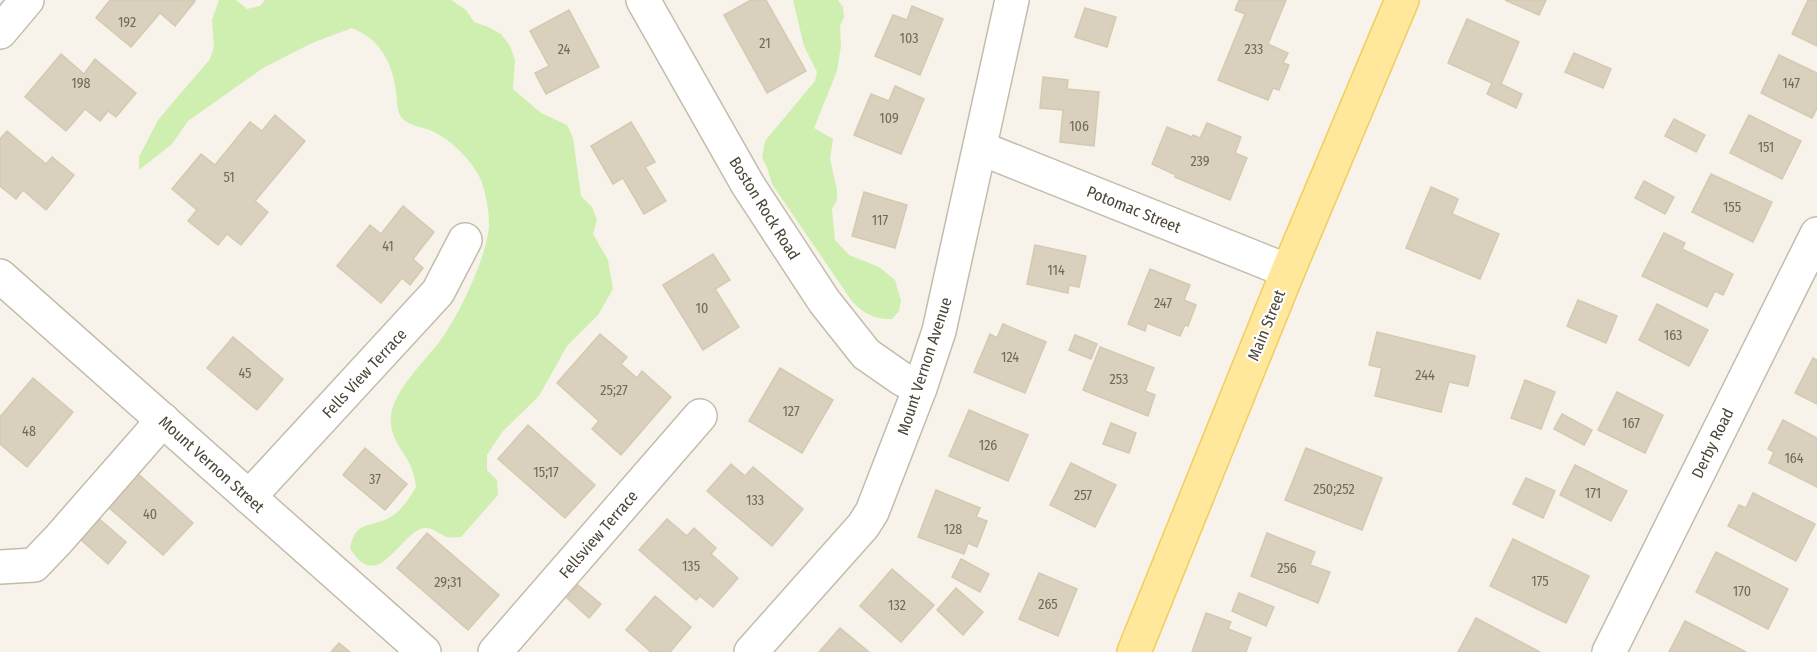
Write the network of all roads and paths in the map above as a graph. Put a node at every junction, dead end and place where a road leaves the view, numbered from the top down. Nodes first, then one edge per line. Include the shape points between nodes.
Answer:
1 (27, 0) edge
2 (643, 0) edge
3 (1012, 0) edge
4 (1402, 0) edge
5 (0, 32) edge
6 (980, 148) junction
7 (1817, 234) edge
8 (465, 240) dead end
9 (1288, 271) junction
10 (0, 276) edge
11 (920, 388) junction
12 (700, 416) dead end
13 (163, 420) junction
14 (249, 497) junction
15 (0, 567) edge
16 (424, 652) edge
17 (495, 652) edge
18 (751, 652) edge
19 (1134, 652) edge
20 (1609, 652) edge

1 - 5 street
2 - 11 street, Boston Rock Road via 748,184 824,301 866,354
3 - 6 street, Mount Vernon Avenue
4 - 9 main road, Main Street
6 - 9 street, Potomac Street
6 - 11 street, Mount Vernon Avenue via 939,331
7 - 20 street, Derby Road
8 - 14 street, Fells View Terrace via 438,292
9 - 19 main road, Main Street
10 - 13 street, Mount Vernon Street
11 - 18 street, Mount Vernon Avenue via 867,521
12 - 17 street, Fellsview Terrace
13 - 14 street, Mount Vernon Street
13 - 15 street via 34,564
14 - 16 street, Mount Vernon Street

